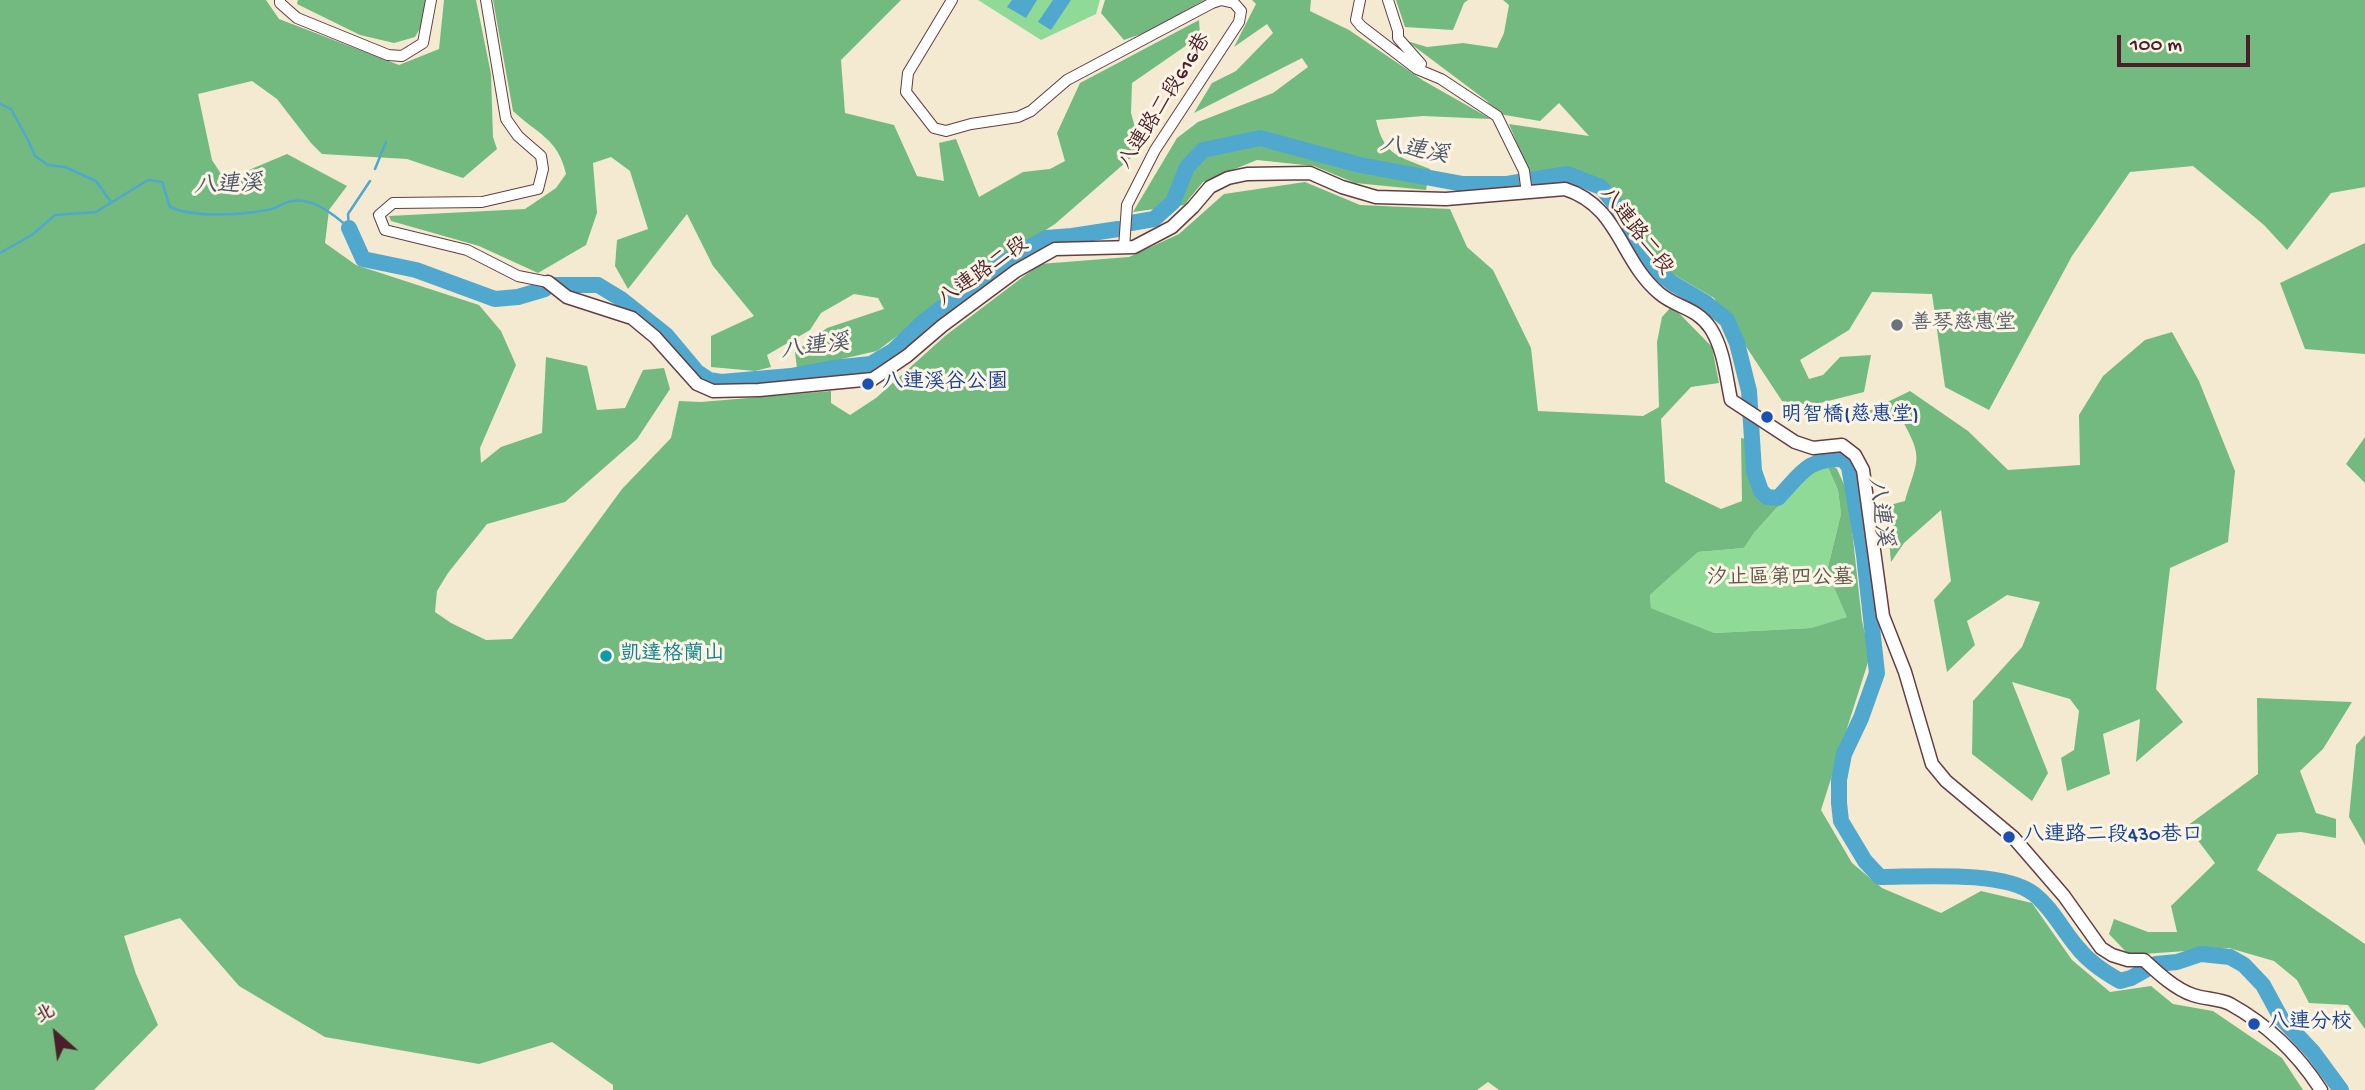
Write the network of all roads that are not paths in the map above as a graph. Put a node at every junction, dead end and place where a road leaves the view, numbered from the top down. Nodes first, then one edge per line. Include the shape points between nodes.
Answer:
1 (280, 0) edge
2 (431, 0) edge
3 (486, 0) edge
4 (952, 0) edge
5 (1360, 0) edge
6 (1388, 0) edge
7 (1437, 78) junction
8 (1527, 190) junction
9 (1124, 248) junction
10 (548, 282) joint
11 (2321, 1090) edge

1 - 2 street via 297,18 388,55 402,56 424,43
3 - 10 street, 八連路二段 via 506,119 541,156 538,189 482,202 393,203 380,215 385,230 467,250 518,276
4 - 9 street, 八連路二段616巷 via 908,74 906,92 934,128 946,131 1024,114 1067,80 1212,3 1234,3 1241,11 1239,22 1155,150 1127,205
5 - 7 street via 1356,20 1361,26 1417,69
6 - 7 street via 1398,38
7 - 8 street via 1497,116 1524,171
8 - 9 street, 八連路二段 via 1446,199 1376,197 1310,173 1247,174 1210,187 1172,227
8 - 11 street, 八連路二段 via 1565,189 1583,194 1595,204 1631,260 1660,294 1689,308 1710,327 1720,346 1731,400 1795,442 1813,448 1842,445 1855,455 1863,470 1883,615 1933,764 1946,781 2013,837 2101,948 2128,960 2144,960 2190,994 2227,1003 2255,1020 2306,1067
9 - 10 street, 八連路二段 via 1055,249 1016,271 873,379 732,392 697,384 632,318 567,296

